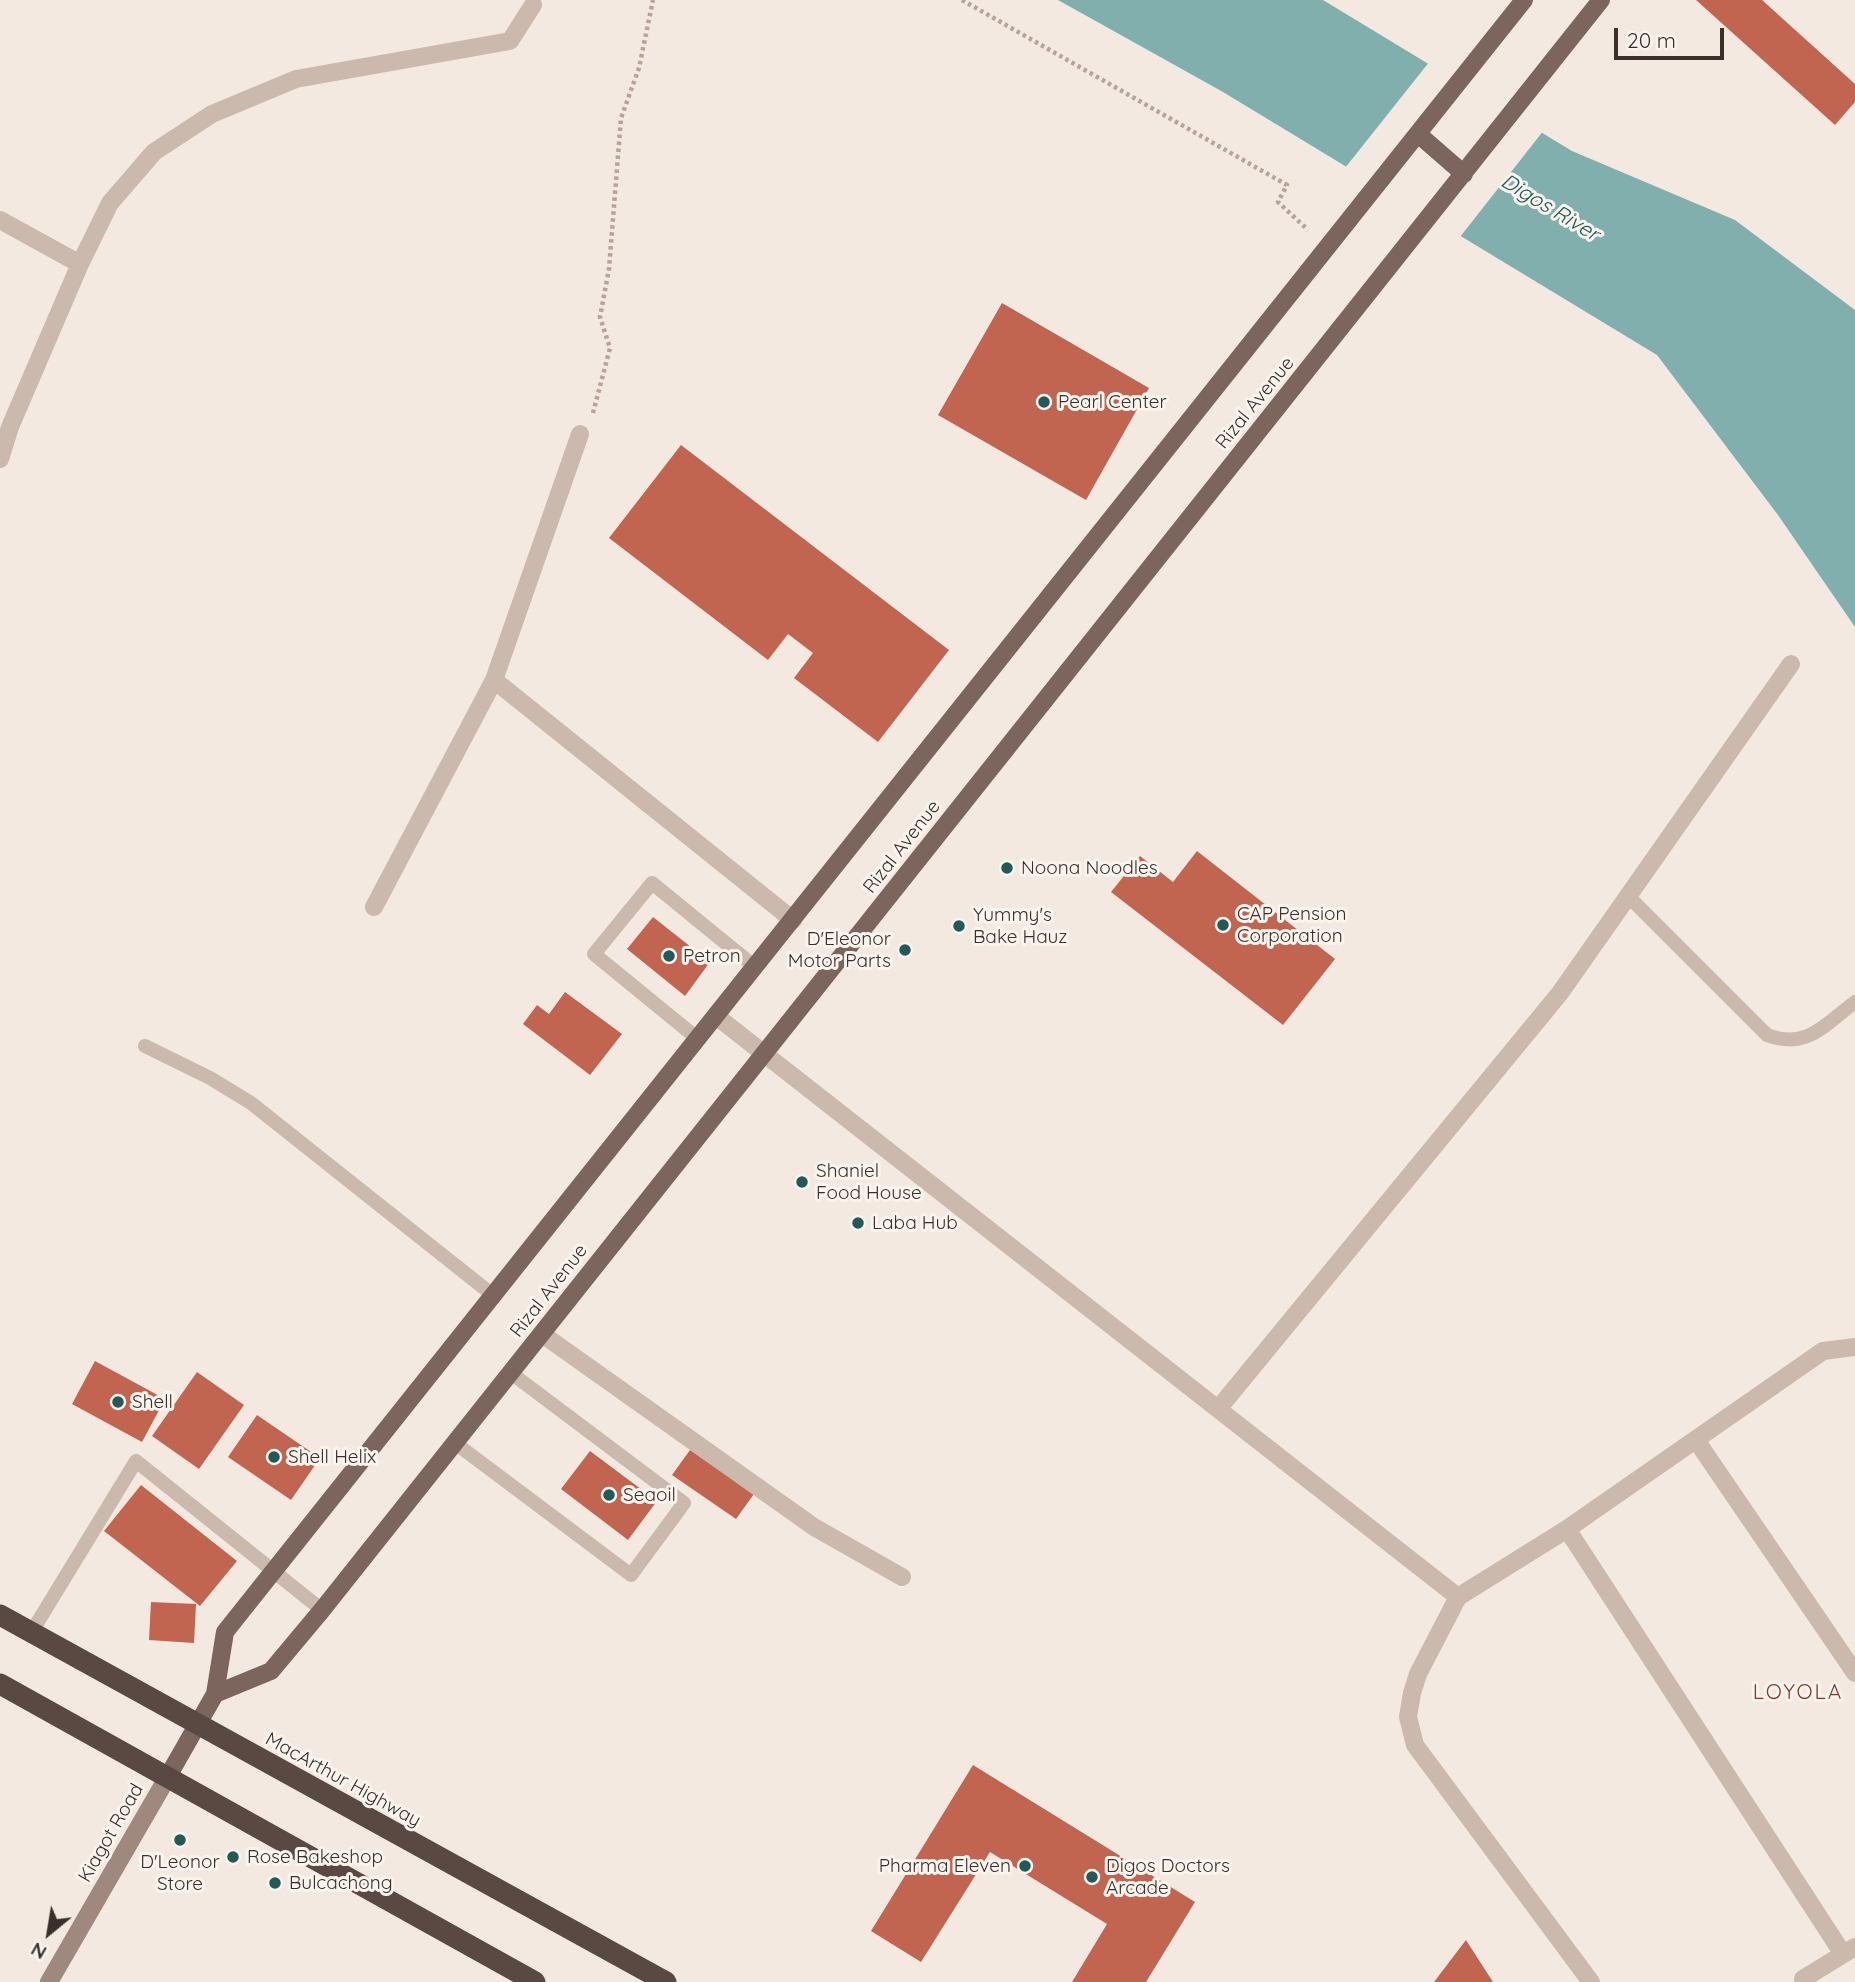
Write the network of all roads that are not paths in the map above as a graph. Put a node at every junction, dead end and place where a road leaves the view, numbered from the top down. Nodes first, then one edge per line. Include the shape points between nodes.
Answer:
1 (1524, 0) edge
2 (1601, 0) edge
3 (533, 5) dead end
4 (1418, 134) junction
5 (1464, 174) junction
6 (0, 220) edge
7 (80, 264) junction
8 (580, 434) road end
9 (0, 459) edge
10 (1791, 664) dead end
11 (494, 680) junction
12 (1628, 896) junction
13 (374, 907) dead end
14 (793, 920) junction
15 (755, 967) junction
16 (1855, 1002) edge
17 (716, 1016) junction
18 (698, 1039) junction
19 (145, 1046) dead end
20 (764, 1055) junction
21 (494, 1296) junction
22 (542, 1334) junction
23 (1855, 1346) edge
24 (511, 1373) junction
25 (1218, 1409) junction
26 (1696, 1440) junction
27 (455, 1443) junction
28 (1567, 1529) junction
29 (275, 1571) junction
30 (902, 1577) dead end
31 (1458, 1597) junction
32 (322, 1610) junction
33 (0, 1615) edge
34 (31, 1633) junction
35 (1855, 1673) edge
36 (0, 1684) edge
37 (215, 1694) junction
38 (197, 1726) junction
39 (167, 1778) junction
40 (1849, 1951) edge
41 (1803, 1979) dead end
42 (49, 1982) edge
43 (536, 1982) edge
44 (666, 1982) edge
45 (1591, 1982) edge

1 - 4 main road, Rizal Avenue
2 - 5 main road, Rizal Avenue
3 - 7 street via 510,41 296,79 212,114 154,152 110,204
4 - 5 main road
4 - 14 main road, Rizal Avenue
5 - 20 main road, Rizal Avenue
6 - 7 street
7 - 9 street
8 - 11 street
10 - 12 street
11 - 13 street
11 - 14 street
12 - 16 lane via 1767,1035 1785,1042 1799,1041
12 - 25 street via 1560,993
14 - 15 main road, Rizal Avenue
15 - 17 main road, Rizal Avenue
15 - 18 lane via 652,883 594,954
17 - 18 main road, Rizal Avenue
17 - 20 street
18 - 21 main road, Rizal Avenue
19 - 21 lane via 251,1103
20 - 22 main road, Rizal Avenue
20 - 25 street
21 - 29 main road, Rizal Avenue
22 - 24 main road, Rizal Avenue
22 - 30 street via 814,1527
23 - 26 street via 1823,1352
24 - 27 main road, Rizal Avenue
24 - 27 lane via 684,1503 631,1575
25 - 31 street
26 - 28 street
26 - 35 street
27 - 32 main road, Rizal Avenue
28 - 31 street
28 - 40 street
29 - 32 lane
29 - 34 lane via 136,1461
29 - 37 main road, Rizal Avenue via 225,1632
31 - 45 street via 1412,1693 1408,1717 1415,1745
32 - 37 main road, Rizal Avenue via 271,1671
33 - 34 highway, MacArthur Highway
34 - 38 highway, MacArthur Highway
36 - 39 highway
37 - 38 main road, Rizal Avenue
38 - 39 main road, Rizal Avenue
38 - 44 highway, MacArthur Highway
39 - 42 street, Kiagot Road
39 - 43 highway
40 - 41 street

